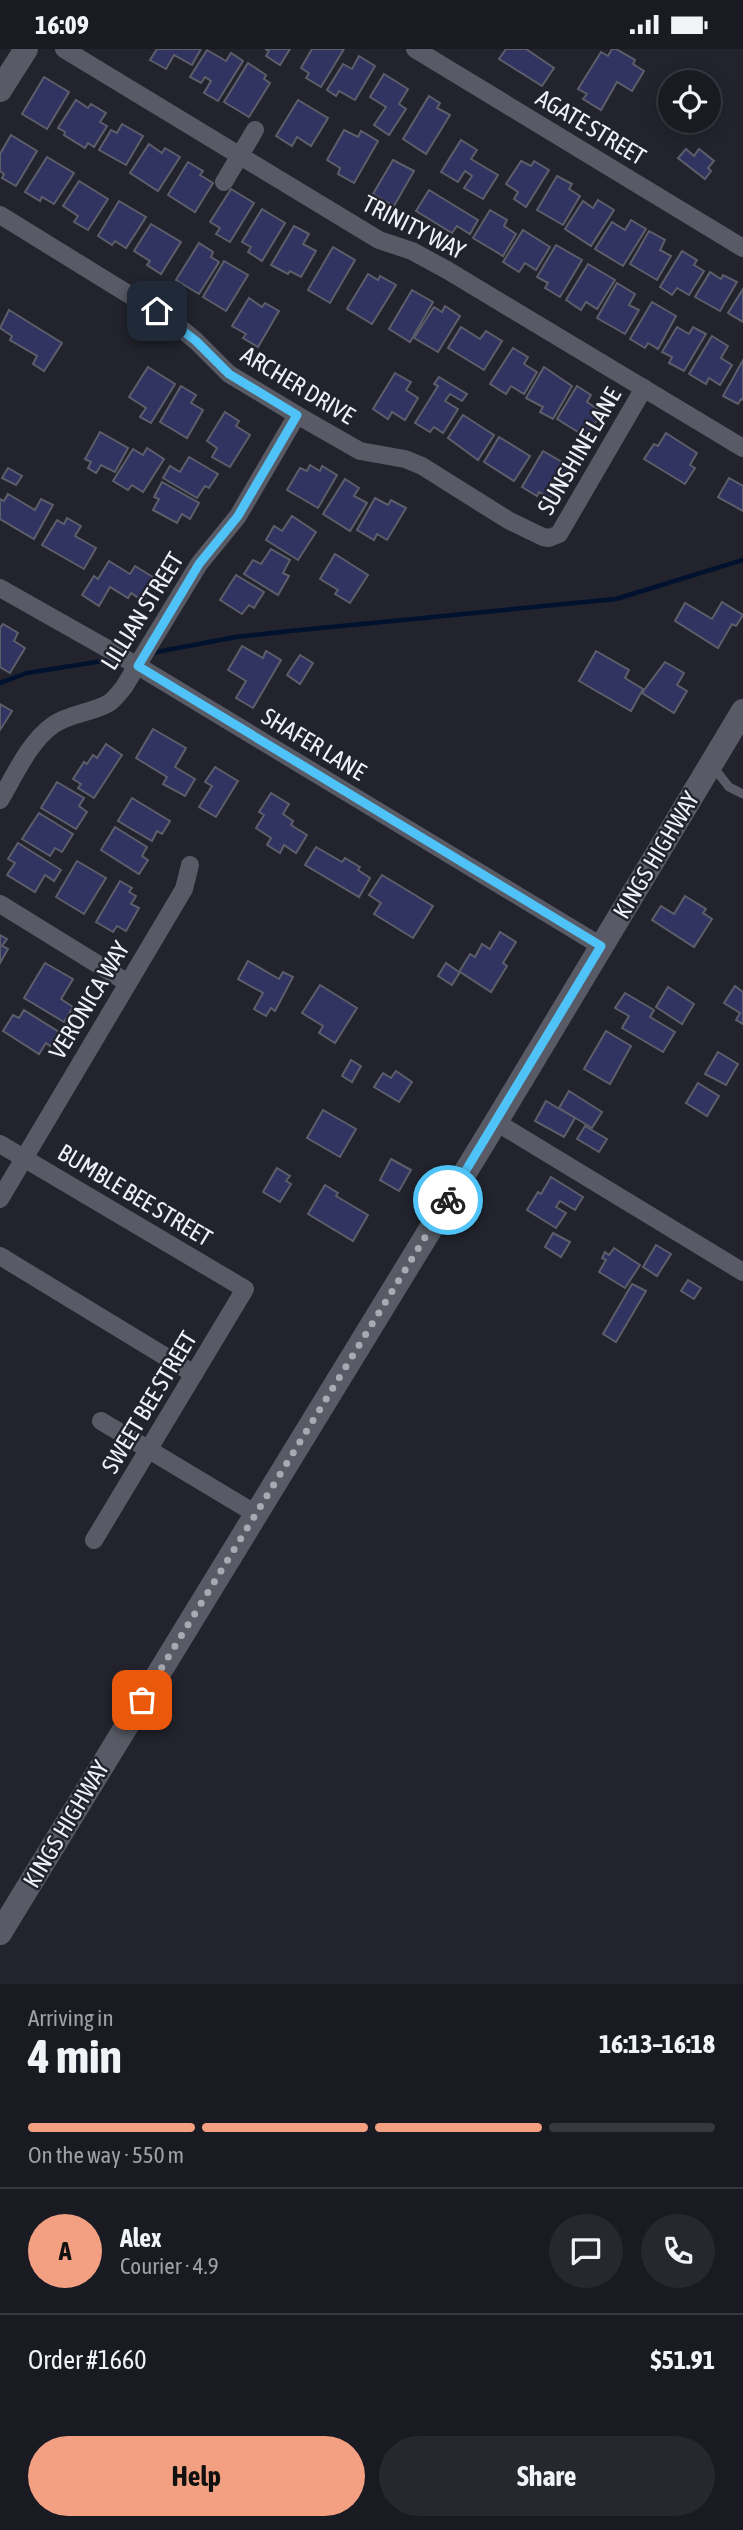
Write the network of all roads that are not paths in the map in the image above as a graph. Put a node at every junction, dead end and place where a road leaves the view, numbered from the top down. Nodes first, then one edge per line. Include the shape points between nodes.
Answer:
1 (26, 49) edge
2 (65, 49) edge
3 (415, 49) edge
4 (0, 90) edge
5 (255, 130) dead end
6 (240, 156) junction
7 (225, 182) dead end
8 (0, 215) edge
9 (743, 248) edge
10 (644, 388) junction
11 (297, 415) junction
12 (743, 448) edge
13 (554, 537) joint
14 (0, 588) edge
15 (138, 666) junction
16 (743, 711) edge
17 (712, 763) junction
18 (743, 794) edge
19 (0, 800) edge
20 (190, 865) dead end
21 (0, 904) edge
22 (601, 946) junction
23 (128, 983) junction
24 (496, 1122) junction
25 (0, 1144) edge
26 (24, 1158) junction
27 (0, 1199) edge
28 (0, 1257) edge
29 (743, 1272) edge
30 (245, 1289) joint
31 (194, 1374) junction
32 (101, 1421) dead end
33 (148, 1450) junction
34 (256, 1514) junction
35 (94, 1539) dead end
36 (0, 1933) edge

1 - 4 street
2 - 6 street, TRINITY WAY
3 - 9 street, AGATE STREET
5 - 6 street
6 - 7 street
6 - 10 street, TRINITY WAY via 379,240 447,270
8 - 11 street, ARCHER DRIVE via 162,314 229,374
10 - 12 street, TRINITY WAY
10 - 13 street, SUNSHINE LANE
11 - 13 street, ARCHER DRIVE via 360,451 422,466 508,520 543,537
11 - 15 street, LILLIAN STREET via 238,516 199,564
14 - 15 street, SHAFER LANE
15 - 19 street, LILLIAN STREET via 109,703 54,724 38,739
15 - 22 street, SHAFER LANE
16 - 17 street, KINGS HIGHWAY
17 - 18 lane via 729,787
17 - 22 street, KINGS HIGHWAY
20 - 23 street, VERONICA WAY via 184,889
21 - 23 street
22 - 24 street, KINGS HIGHWAY
23 - 26 street, VERONICA WAY
24 - 29 street
24 - 34 street, KINGS HIGHWAY
25 - 26 street, BUMBLE BEE STREET
26 - 27 street, VERONICA WAY
26 - 30 street, BUMBLE BEE STREET
28 - 31 street
30 - 31 street, SWEET BEE STREET
31 - 33 street, SWEET BEE STREET
32 - 33 street
33 - 34 street
33 - 35 street, SWEET BEE STREET
34 - 36 street, KINGS HIGHWAY

